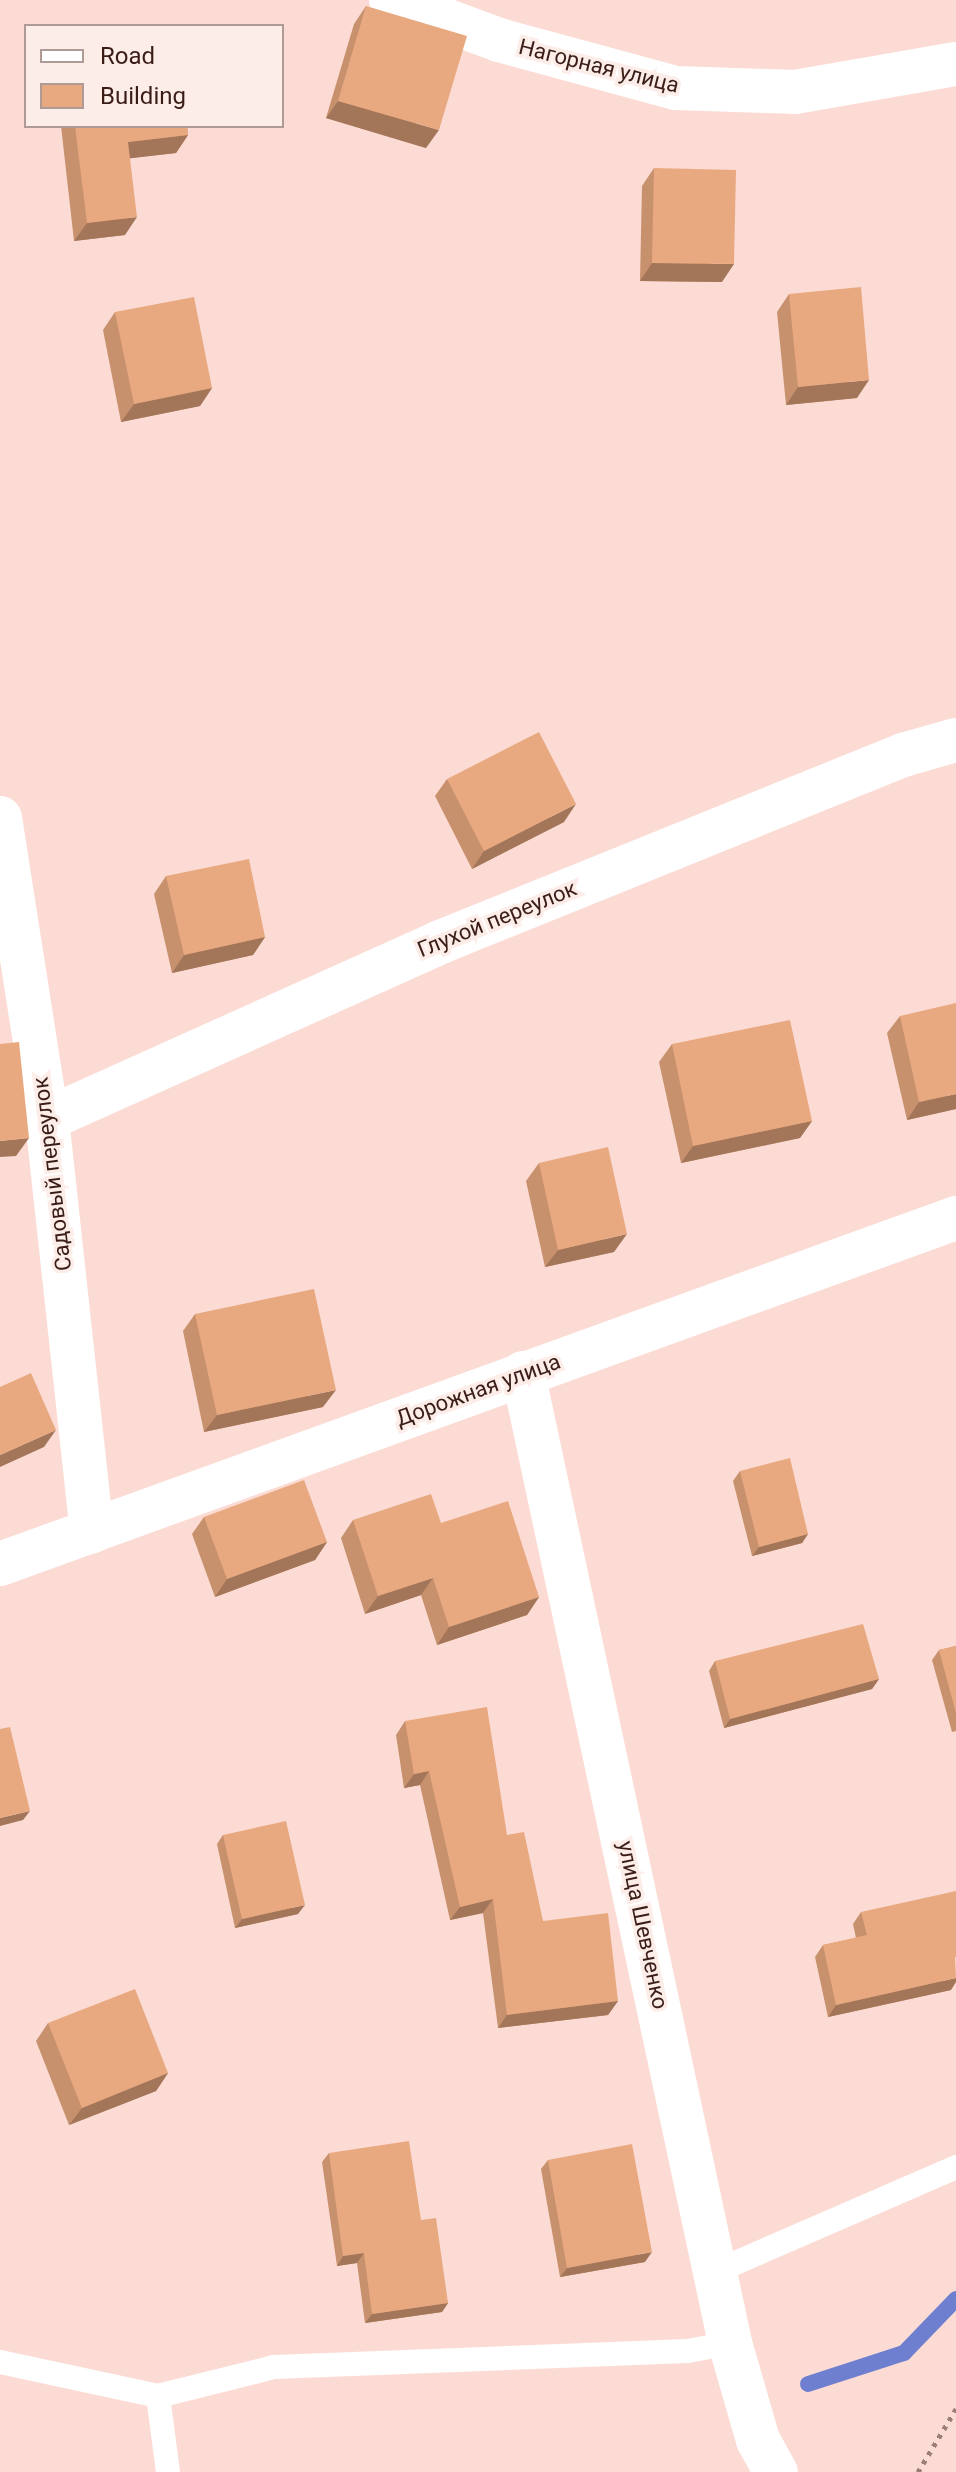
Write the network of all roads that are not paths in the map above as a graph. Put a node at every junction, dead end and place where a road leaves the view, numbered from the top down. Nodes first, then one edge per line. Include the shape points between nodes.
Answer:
1 (391, 0) edge
2 (956, 64) edge
3 (956, 740) edge
4 (0, 818) edge
5 (47, 1119) junction
6 (956, 1218) edge
7 (523, 1373) junction
8 (92, 1532) junction
9 (0, 1564) edge
10 (956, 2167) edge
11 (717, 2271) junction
12 (730, 2343) junction
13 (0, 2362) edge
14 (158, 2396) junction
15 (168, 2472) edge
16 (776, 2472) edge

1 - 2 street, Нагорная улица via 499,40 676,88 795,92
3 - 5 street, Глухой переулок via 903,755 438,943
4 - 5 street, Садовый переулок
5 - 8 street, Садовый переулок
6 - 7 street, Дорожная улица
7 - 8 street, Дорожная улица
7 - 11 street, улица Шевченко
8 - 9 street, Дорожная улица
10 - 11 lane
11 - 12 street, улица Шевченко
12 - 14 lane via 688,2351 274,2367
12 - 16 street, улица Шевченко via 758,2440
13 - 14 lane
14 - 15 lane

